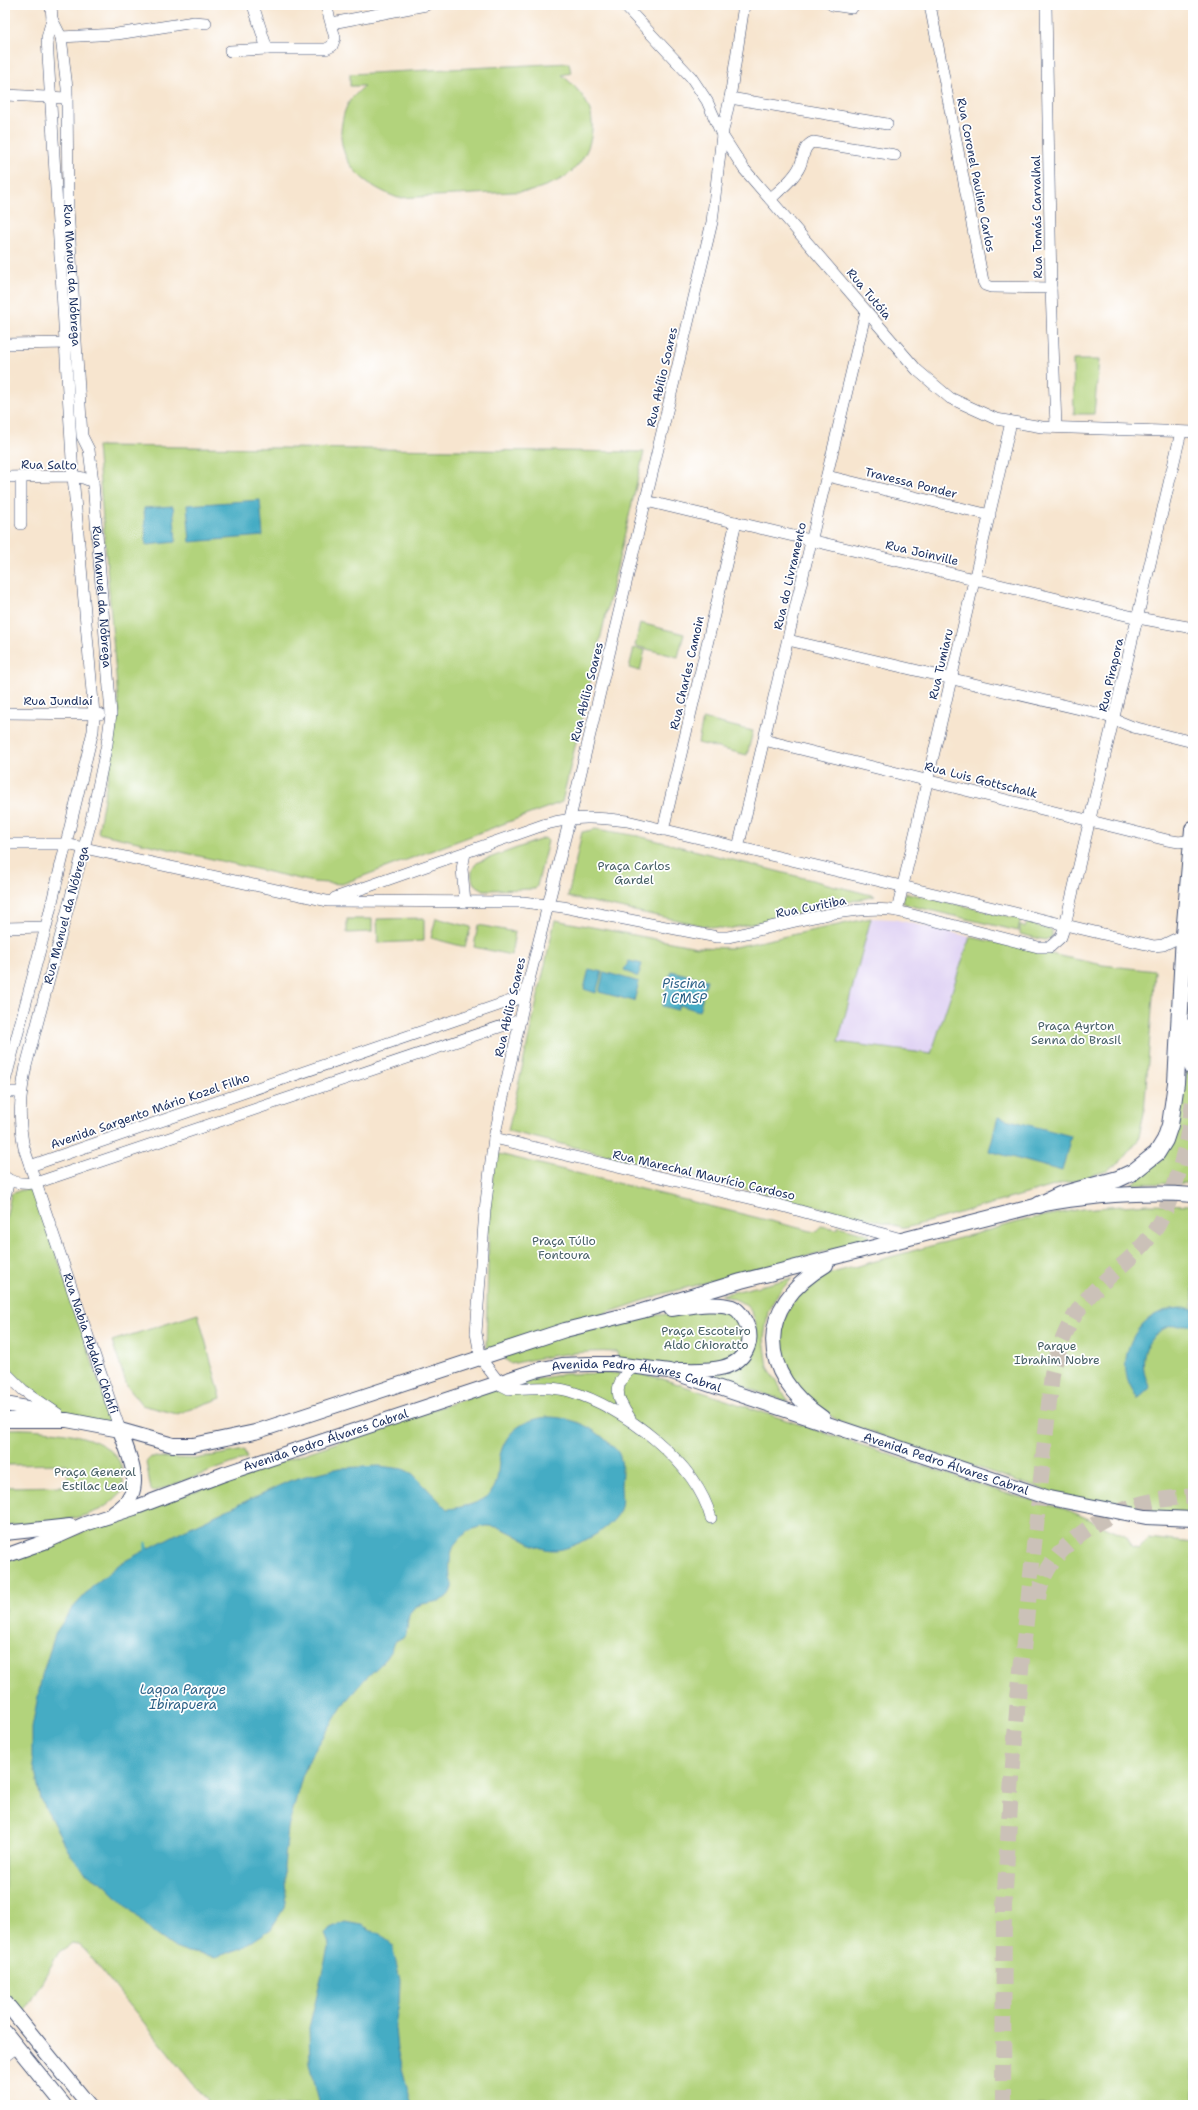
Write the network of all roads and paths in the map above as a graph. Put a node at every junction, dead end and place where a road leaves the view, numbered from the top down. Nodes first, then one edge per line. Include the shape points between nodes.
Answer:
1 (51, 5) edge
2 (253, 5) edge
3 (326, 5) edge
4 (426, 5) edge
5 (624, 5) edge
6 (744, 5) edge
7 (832, 5) edge
8 (930, 5) edge
9 (1046, 5) edge
10 (852, 8) dead end
11 (52, 19) junction
12 (206, 23) dead end
13 (332, 23) junction
14 (61, 37) junction
15 (267, 49) junction
16 (230, 51) dead end
17 (5, 95) edge
18 (51, 98) junction
19 (67, 98) junction
20 (730, 98) junction
21 (887, 124) dead end
22 (722, 135) junction
23 (895, 155) dead end
24 (770, 199) junction
25 (65, 244) junction
26 (1051, 288) junction
27 (866, 311) junction
28 (71, 343) junction
29 (5, 344) edge
30 (1011, 422) junction
31 (1056, 428) junction
32 (1181, 432) junction
33 (1193, 432) edge
34 (73, 476) junction
35 (827, 476) junction
36 (5, 477) edge
37 (21, 477) junction
38 (93, 482) junction
39 (646, 502) junction
40 (990, 515) junction
41 (736, 522) junction
42 (21, 524) dead end
43 (812, 540) junction
44 (975, 579) junction
45 (1138, 618) junction
46 (1193, 628) edge
47 (788, 640) junction
48 (951, 679) junction
49 (5, 713) edge
50 (94, 714) junction
51 (110, 714) junction
52 (1114, 720) junction
53 (764, 740) junction
54 (1193, 742) edge
55 (928, 780) junction
56 (570, 818) junction
57 (1091, 821) junction
58 (663, 830) junction
59 (1192, 835) edge
60 (5, 844) edge
61 (66, 844) junction
62 (84, 848) junction
63 (738, 848) junction
64 (465, 853) junction
65 (902, 886) junction
66 (327, 901) junction
67 (464, 902) junction
68 (548, 905) junction
69 (896, 911) junction
70 (1065, 924) junction
71 (5, 928) edge
72 (46, 928) junction
73 (1184, 935) junction
74 (525, 996) junction
75 (1180, 1003) junction
76 (520, 1020) junction
77 (16, 1034) junction
78 (33, 1040) junction
79 (1193, 1068) edge
80 (5, 1081) edge
81 (279, 1081) junction
82 (5, 1092) edge
83 (21, 1092) junction
84 (284, 1099) junction
85 (494, 1138) junction
86 (30, 1166) junction
87 (7, 1178) edge
88 (36, 1183) junction
89 (1193, 1195) edge
90 (5, 1196) edge
91 (1039, 1205) junction
92 (906, 1240) junction
93 (838, 1257) junction
94 (642, 1311) junction
95 (481, 1359) junction
96 (635, 1366) junction
97 (669, 1371) junction
98 (5, 1372) edge
99 (498, 1382) junction
100 (5, 1404) edge
101 (5, 1420) edge
102 (67, 1420) junction
103 (633, 1422) junction
104 (836, 1427) junction
105 (120, 1430) junction
106 (112, 1514) junction
107 (711, 1518) dead end
108 (1193, 1519) edge
109 (85, 1524) junction
110 (5, 1533) edge
111 (5, 1556) edge
112 (5, 2002) edge
113 (5, 2032) edge
114 (16, 2047) junction
115 (5, 2056) edge
116 (64, 2105) edge
117 (89, 2105) edge

1 - 11 street, Rua Manuel da Nóbrega
2 - 15 street
3 - 13 street
4 - 13 street
5 - 22 street, Rua Tutóia via 690,77 707,101
6 - 20 street, Rua Abílio Soares
7 - 10 street
8 - 26 street, Rua Coronel Paulino Carlos via 983,281 991,287
9 - 26 street, Rua Tomás Carvalhal
11 - 14 street, Rua Manuel da Nóbrega
11 - 18 street, Rua Manuel da Nóbrega via 47,38
12 - 14 street via 194,22 117,34
13 - 15 street via 334,38 332,46 326,49
14 - 19 street, Rua Manuel da Nóbrega
15 - 16 street
17 - 18 street
18 - 19 street
18 - 25 street, Rua Manuel da Nóbrega
19 - 25 street, Rua Manuel da Nóbrega via 68,208
20 - 21 street
20 - 22 street, Rua Abílio Soares
22 - 24 street, Rua Tutóia via 744,169
22 - 39 street, Rua Abílio Soares via 712,222
23 - 24 street via 813,142 806,147 800,167 785,186
24 - 27 street, Rua Tutóia
25 - 28 street, Rua Manuel da Nóbrega
26 - 31 street, Rua Tomás Carvalhal
27 - 30 street, Rua Tutóia via 917,370 950,398 985,415
27 - 35 street, Rua do Livramento
28 - 29 street
28 - 34 street, Rua Manuel da Nóbrega
28 - 38 street, Rua Manuel da Nóbrega via 82,436 89,450
30 - 31 street, Rua Tutóia
30 - 40 street, Rua Tumiaru
31 - 32 street, Rua Tutóia
32 - 33 street, Rua Tutóia
32 - 45 street, Rua Pirapora
34 - 37 street, Rua Salto
34 - 38 street, Rua Salto
34 - 50 street, Rua Manuel da Nóbrega
35 - 40 street, Travessa Ponder
35 - 43 street, Rua do Livramento
36 - 37 street, Rua Salto
37 - 42 street
38 - 51 street, Rua Manuel da Nóbrega
39 - 41 street, Rua Joinville
39 - 56 street, Rua Abílio Soares
40 - 44 street, Rua Tumiaru
41 - 43 street, Rua Joinville
41 - 58 street, Rua Charles Camoin
43 - 44 street, Rua Joinville
43 - 47 street, Rua do Livramento
44 - 45 street, Rua Joinville
44 - 48 street, Rua Tumiaru
45 - 46 street, Rua Joinville
45 - 52 street, Rua Pirapora
47 - 48 street
47 - 53 street, Rua do Livramento
48 - 52 street via 1096,713
48 - 55 street, Rua Tumiaru
49 - 50 street, Rua Jundiaí
50 - 51 street, Rua Jundiaí
50 - 61 street, Rua Manuel da Nóbrega via 93,733
51 - 62 street, Rua Manuel da Nóbrega via 107,744
52 - 54 street
52 - 57 street, Rua Pirapora
53 - 55 street, Rua Luis Gottschalk
53 - 63 street, Rua do Livramento
55 - 57 street, Rua Luis Gottschalk
55 - 65 street, Rua Tumiaru
56 - 58 street via 627,821
56 - 64 street
56 - 68 street, Rua Abílio Soares
57 - 59 street, Rua Luis Gottschalk via 1172,841
57 - 70 street, Rua Pirapora
58 - 63 street
59 - 73 highway
60 - 61 street, Rua Curitiba
61 - 62 street, Rua Curitiba
61 - 72 street, Rua Manuel da Nóbrega
62 - 66 street, Rua Curitiba
62 - 78 street, Rua Manuel da Nóbrega
63 - 65 street
64 - 66 street
64 - 67 street via 462,869
65 - 69 street, Rua Tumiaru
65 - 70 street
66 - 67 street, Rua Curitiba
67 - 68 street, Rua Curitiba via 523,902
68 - 69 street, Rua Curitiba via 717,937 734,936 836,914
68 - 74 street, Rua Abílio Soares
69 - 70 street, Rua Curitiba via 1044,948 1050,947 1061,937
70 - 73 street via 1154,946 1163,945
71 - 72 street
72 - 77 street, Rua Manuel da Nóbrega
73 - 75 highway
74 - 76 street, Rua Abílio Soares
74 - 81 street, Avenida Sargento Mário Kozel Filho
75 - 79 highway via 1186,1016
75 - 91 highway via 1174,1108 1165,1140 1157,1153 1133,1172 1118,1179 1060,1195
76 - 84 street
76 - 85 street, Rua Abílio Soares
77 - 78 street
77 - 80 street, Rua Manuel da Nóbrega
78 - 83 street, Rua Manuel da Nóbrega
81 - 84 street
81 - 86 street, Avenida Sargento Mário Kozel Filho
82 - 83 street
83 - 86 street, Rua Manuel da Nóbrega via 19,1125
84 - 88 street
85 - 92 street, Rua Marechal Maurício Cardoso via 779,1205
85 - 95 street, Rua Abílio Soares via 485,1210 476,1333
86 - 88 street, Rua Nabia Abdala Chohfi
87 - 88 street via 26,1184
87 - 90 street
88 - 105 street, Rua Nabia Abdala Chohfi
89 - 91 main road via 1119,1196 1073,1199
91 - 92 main road
92 - 93 main road
93 - 94 main road via 741,1281
93 - 104 main road via 801,1282 791,1294 781,1308 775,1323 773,1339 775,1357 796,1398
94 - 95 main road via 565,1330
94 - 97 main road via 722,1306 733,1308 739,1312 750,1331 746,1352 738,1361 727,1367
95 - 99 street, Rua Abílio Soares
95 - 105 main road via 255,1432 193,1445 160,1442
96 - 97 main road, Avenida Pedro Álvares Cabral
96 - 99 main road, Avenida Pedro Álvares Cabral via 562,1366 537,1370
96 - 103 street via 626,1373 618,1388 623,1408
97 - 104 main road, Avenida Pedro Álvares Cabral
98 - 102 street via 22,1390
99 - 103 street via 509,1389 548,1388 569,1391
99 - 106 main road, Avenida Pedro Álvares Cabral
100 - 102 main road
101 - 102 main road
102 - 105 main road
103 - 107 street via 685,1468 707,1504
104 - 108 main road, Avenida Pedro Álvares Cabral via 1049,1498 1146,1517
105 - 106 main road, Rua Nabia Abdala Chohfi via 133,1472 134,1490 129,1500
106 - 109 main road, Avenida Pedro Álvares Cabral
109 - 110 main road
109 - 111 main road
112 - 117 main road
113 - 114 main road
114 - 115 street
114 - 116 main road

